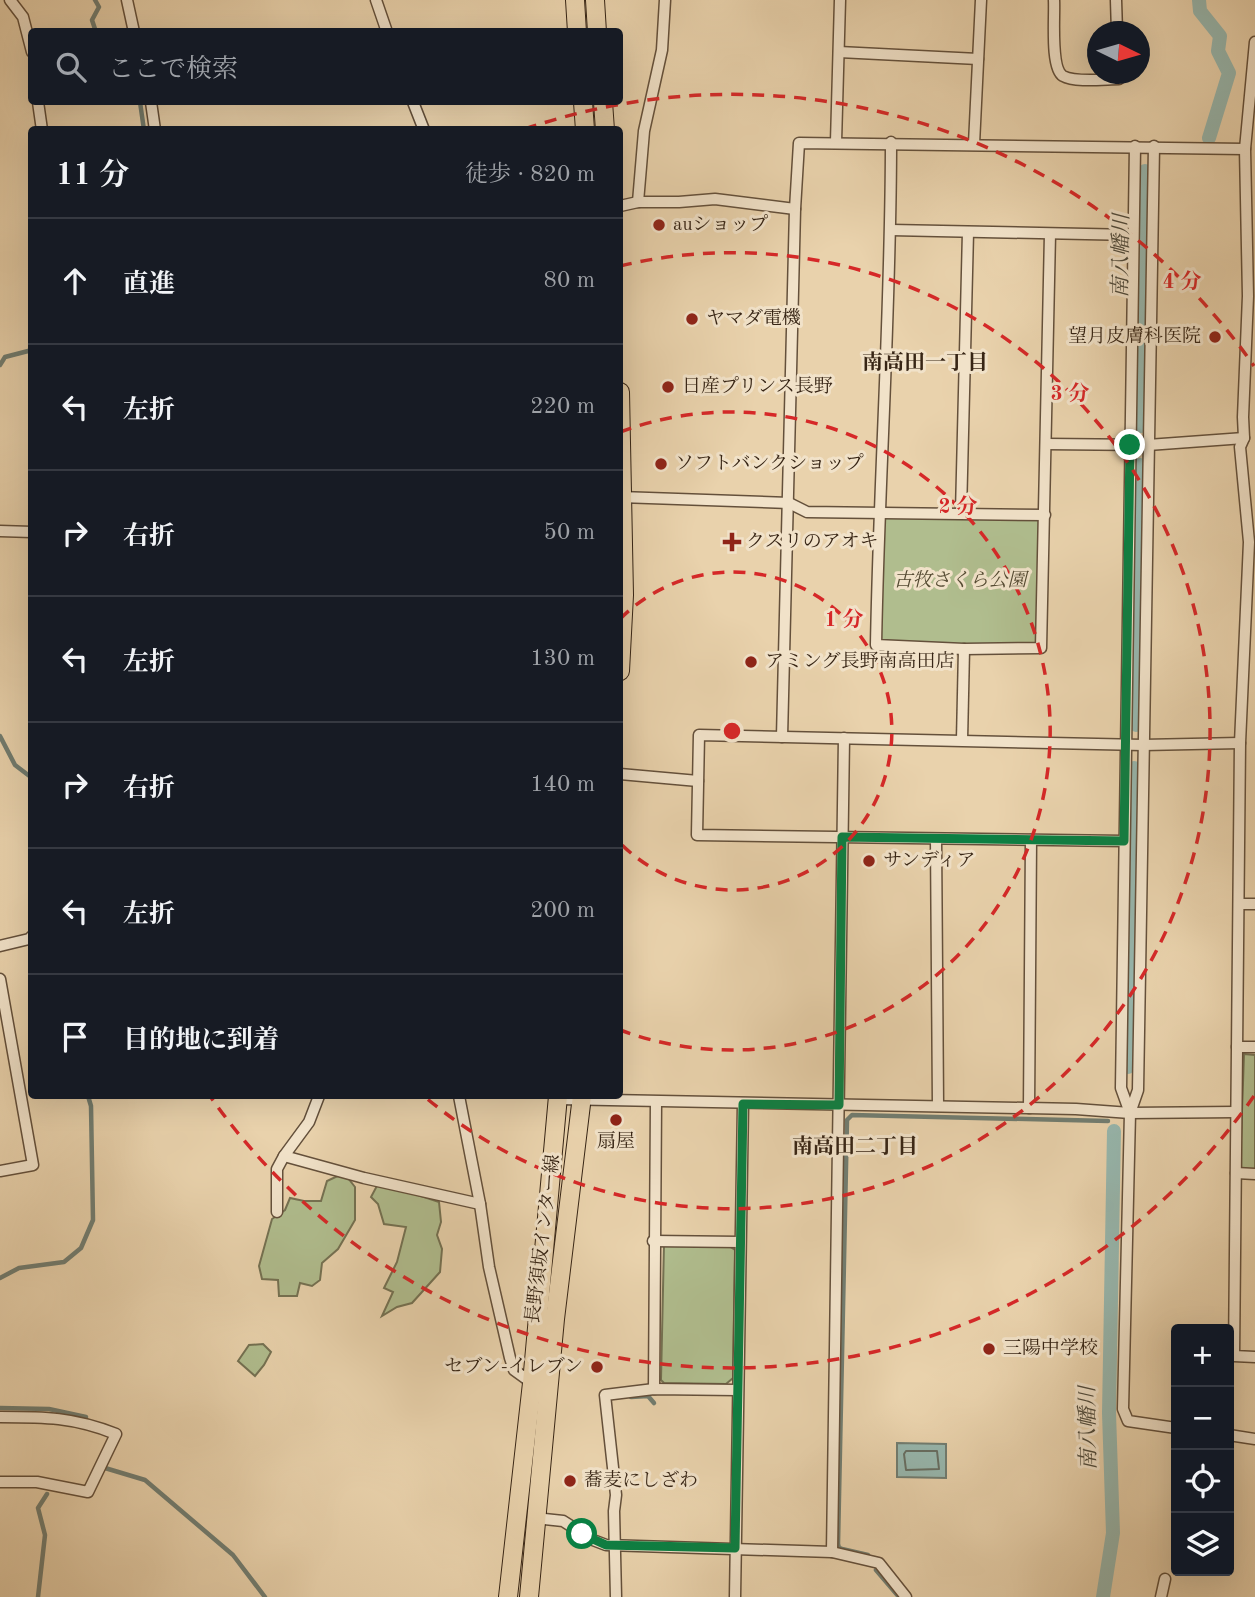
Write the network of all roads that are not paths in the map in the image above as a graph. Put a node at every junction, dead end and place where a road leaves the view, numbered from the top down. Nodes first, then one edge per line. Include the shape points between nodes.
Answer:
1 (10, 0) edge
2 (127, 0) edge
3 (376, 0) edge
4 (575, 0) edge
5 (595, 0) edge
6 (665, 0) edge
7 (840, 0) edge
8 (981, 0) edge
9 (1054, 0) edge
10 (1116, 0) edge
11 (1117, 21) edge
12 (133, 28) edge
13 (386, 28) edge
14 (577, 28) edge
15 (597, 28) edge
16 (28, 36) edge
17 (1255, 42) edge
18 (839, 52) junction
19 (978, 59) junction
20 (1087, 79) edge
21 (38, 105) edge
22 (151, 105) edge
23 (414, 105) edge
24 (583, 105) edge
25 (603, 105) edge
26 (41, 126) edge
27 (154, 126) edge
28 (422, 126) edge
29 (585, 126) edge
30 (605, 126) edge
31 (836, 142) junction
32 (891, 142) junction
33 (974, 144) junction
34 (1135, 146) junction
35 (1154, 146) junction
36 (1245, 149) junction
37 (638, 202) junction
38 (623, 205) edge
39 (795, 209) junction
40 (891, 230) junction
41 (968, 232) junction
42 (1049, 234) junction
43 (1133, 235) junction
44 (1252, 296) edge
45 (1244, 438) junction
46 (1046, 444) junction
47 (1130, 445) junction
48 (1148, 445) junction
49 (623, 497) edge
50 (789, 503) junction
51 (878, 511) junction
52 (961, 513) junction
53 (1045, 515) junction
54 (0, 531) edge
55 (28, 532) edge
56 (1252, 542) edge
57 (623, 546) edge
58 (623, 614) edge
59 (964, 649) junction
60 (782, 737) junction
61 (844, 738) junction
62 (962, 740) junction
63 (1240, 743) junction
64 (1126, 745) junction
65 (1143, 745) junction
66 (623, 774) edge
67 (698, 780) junction
68 (842, 837) junction
69 (936, 839) junction
70 (1031, 840) junction
71 (1124, 841) junction
72 (1239, 904) junction
73 (1255, 904) edge
74 (28, 939) edge
75 (0, 946) edge
76 (0, 979) edge
77 (1237, 1046) junction
78 (1255, 1047) edge
79 (318, 1099) edge
80 (461, 1099) edge
81 (558, 1099) edge
82 (582, 1099) edge
83 (600, 1099) edge
84 (656, 1102) junction
85 (743, 1104) junction
86 (839, 1105) junction
87 (938, 1106) junction
88 (1029, 1108) junction
89 (1236, 1112) junction
90 (1130, 1113) junction
91 (284, 1156) junction
92 (0, 1171) edge
93 (1236, 1173) junction
94 (1255, 1174) edge
95 (480, 1204) junction
96 (277, 1212) dead end
97 (653, 1241) junction
98 (740, 1242) junction
99 (1255, 1357) edge
100 (532, 1384) junction
101 (654, 1389) junction
102 (737, 1390) junction
103 (0, 1417) edge
104 (1171, 1427) edge
105 (1234, 1436) edge
106 (1255, 1439) edge
107 (0, 1482) edge
108 (535, 1518) junction
109 (614, 1545) junction
110 (735, 1548) junction
111 (832, 1552) junction
112 (1165, 1579) dead end
113 (508, 1597) edge
114 (529, 1597) edge
115 (616, 1597) edge
116 (735, 1597) edge
117 (906, 1597) edge
118 (1161, 1597) edge

1 - 16 street via 23,17
2 - 12 street
3 - 13 street
4 - 14 main road
5 - 15 main road
6 - 37 street via 662,50 644,131
7 - 18 street
8 - 19 street
9 - 20 street via 1056,66 1061,75
10 - 11 street
17 - 36 street
18 - 19 street
18 - 31 street
19 - 33 street
21 - 26 street
22 - 27 street
23 - 28 street
24 - 29 main road
25 - 30 main road
31 - 32 street
31 - 39 street via 799,143
32 - 33 street
32 - 40 street
33 - 34 street
34 - 35 street
34 - 43 street
35 - 36 street
35 - 48 street
36 - 44 street
37 - 38 street
37 - 39 street via 715,199
39 - 50 street
40 - 41 street
40 - 51 street
41 - 42 street
41 - 52 street
42 - 43 street
42 - 46 street
43 - 47 street
44 - 45 street
45 - 48 street
45 - 56 street via 1240,447
46 - 47 street
46 - 53 street
47 - 48 street
47 - 64 street
48 - 65 street
49 - 50 street
50 - 51 street via 807,512
50 - 60 street
51 - 52 street
51 - 59 street via 876,645
52 - 53 street
53 - 59 street via 1041,648
54 - 55 street
56 - 63 street
57 - 58 main road
59 - 62 street
60 - 61 street
60 - 67 street via 699,735
61 - 62 street
61 - 68 street
62 - 64 street
63 - 65 street
63 - 72 street
64 - 65 street
64 - 71 street
65 - 90 street via 1138,1090
66 - 67 street
67 - 68 street via 697,835
68 - 69 street
68 - 86 street
69 - 70 street
69 - 87 street
70 - 71 street
70 - 88 street
71 - 90 street via 1121,1088
72 - 73 street
72 - 77 street
74 - 75 street
76 - 92 street via 33,1165
77 - 78 street
77 - 89 street
79 - 91 street via 309,1122
80 - 95 street
81 - 100 main road, 長野須坂インター線
82 - 108 main road, 長野須坂インター線
83 - 84 street
84 - 85 street
84 - 97 street
85 - 86 street
85 - 98 street
86 - 87 street
86 - 111 street
87 - 88 street
88 - 90 street
89 - 90 street
89 - 93 street
90 - 104 street via 1123,1409 1128,1421
91 - 95 street
91 - 96 street via 277,1169
93 - 94 street
93 - 99 street via 1234,1356
95 - 100 street via 489,1268 514,1370
97 - 98 street
97 - 101 street
98 - 102 street
100 - 113 main road, 長野須坂インター線
101 - 102 street
101 - 109 street via 605,1395 615,1495
102 - 110 street
103 - 107 street via 55,1417 116,1434 88,1492 37,1482
105 - 106 street
108 - 109 street via 563,1521 599,1543
108 - 114 main road, 長野須坂インター線
109 - 110 street
109 - 115 street
110 - 111 street
110 - 116 street
111 - 117 street via 879,1563
112 - 118 street

